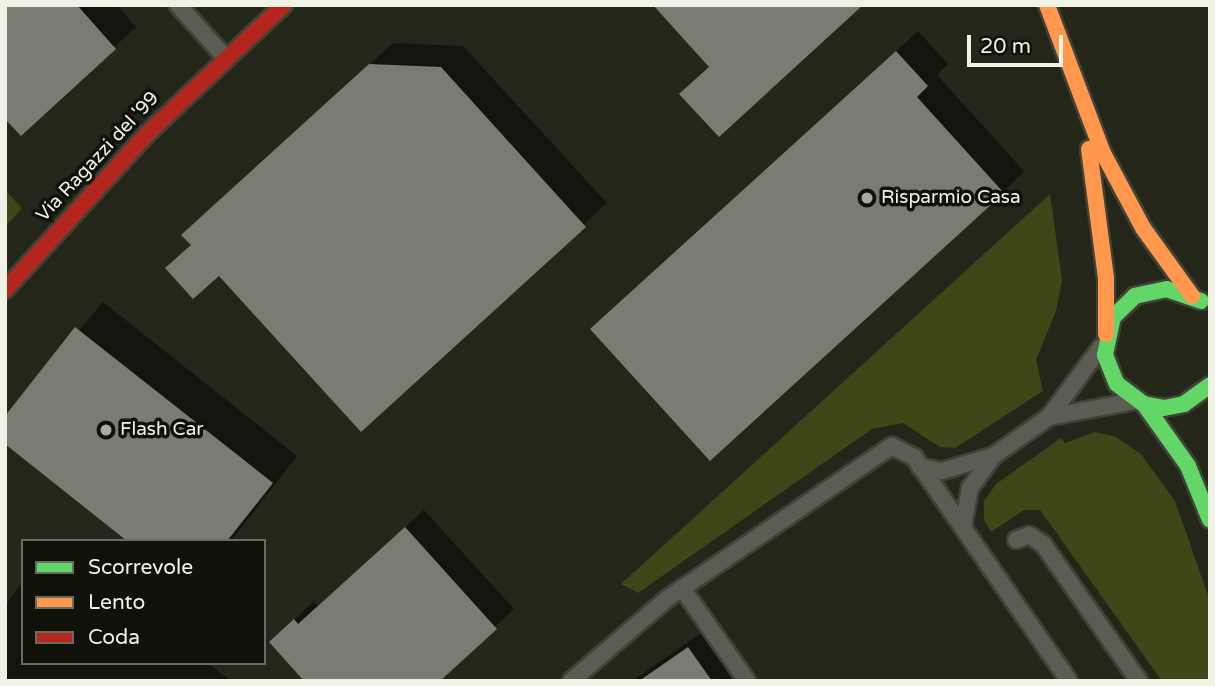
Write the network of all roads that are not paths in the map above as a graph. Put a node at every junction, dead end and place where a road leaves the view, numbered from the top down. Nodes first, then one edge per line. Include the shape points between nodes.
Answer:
1 (178, 5) edge
2 (284, 5) edge
3 (1047, 5) edge
4 (226, 58) junction
5 (1086, 120) junction
6 (5, 290) edge
7 (1210, 295) edge
8 (1192, 296) junction
9 (1210, 310) edge
10 (1105, 338) junction
11 (1210, 384) edge
12 (1141, 402) junction
13 (1049, 417) junction
14 (993, 456) junction
15 (920, 467) junction
16 (1210, 520) edge
17 (963, 527) junction
18 (1016, 540) dead end
19 (682, 588) junction
20 (571, 681) edge
21 (747, 681) edge
22 (1069, 681) edge
23 (1139, 681) edge

1 - 4 lane
2 - 4 main road, Via Ragazzi del '99
3 - 5 main road
4 - 6 main road, Via Ragazzi del '99 via 122,159
5 - 8 main road via 1143,228
5 - 10 main road via 1106,278
7 - 8 lane
8 - 9 main road
8 - 10 main road via 1167,289 1135,296 1121,306
10 - 12 main road via 1108,368 1117,384
10 - 13 lane
11 - 12 main road via 1184,404 1164,408
12 - 13 lane
12 - 16 main road via 1188,466
13 - 14 lane
14 - 15 lane via 942,471
14 - 17 lane via 970,488
15 - 17 lane
15 - 19 lane via 903,448 884,449
17 - 22 lane
18 - 23 lane via 1033,536 1043,544
19 - 20 lane
19 - 21 lane

